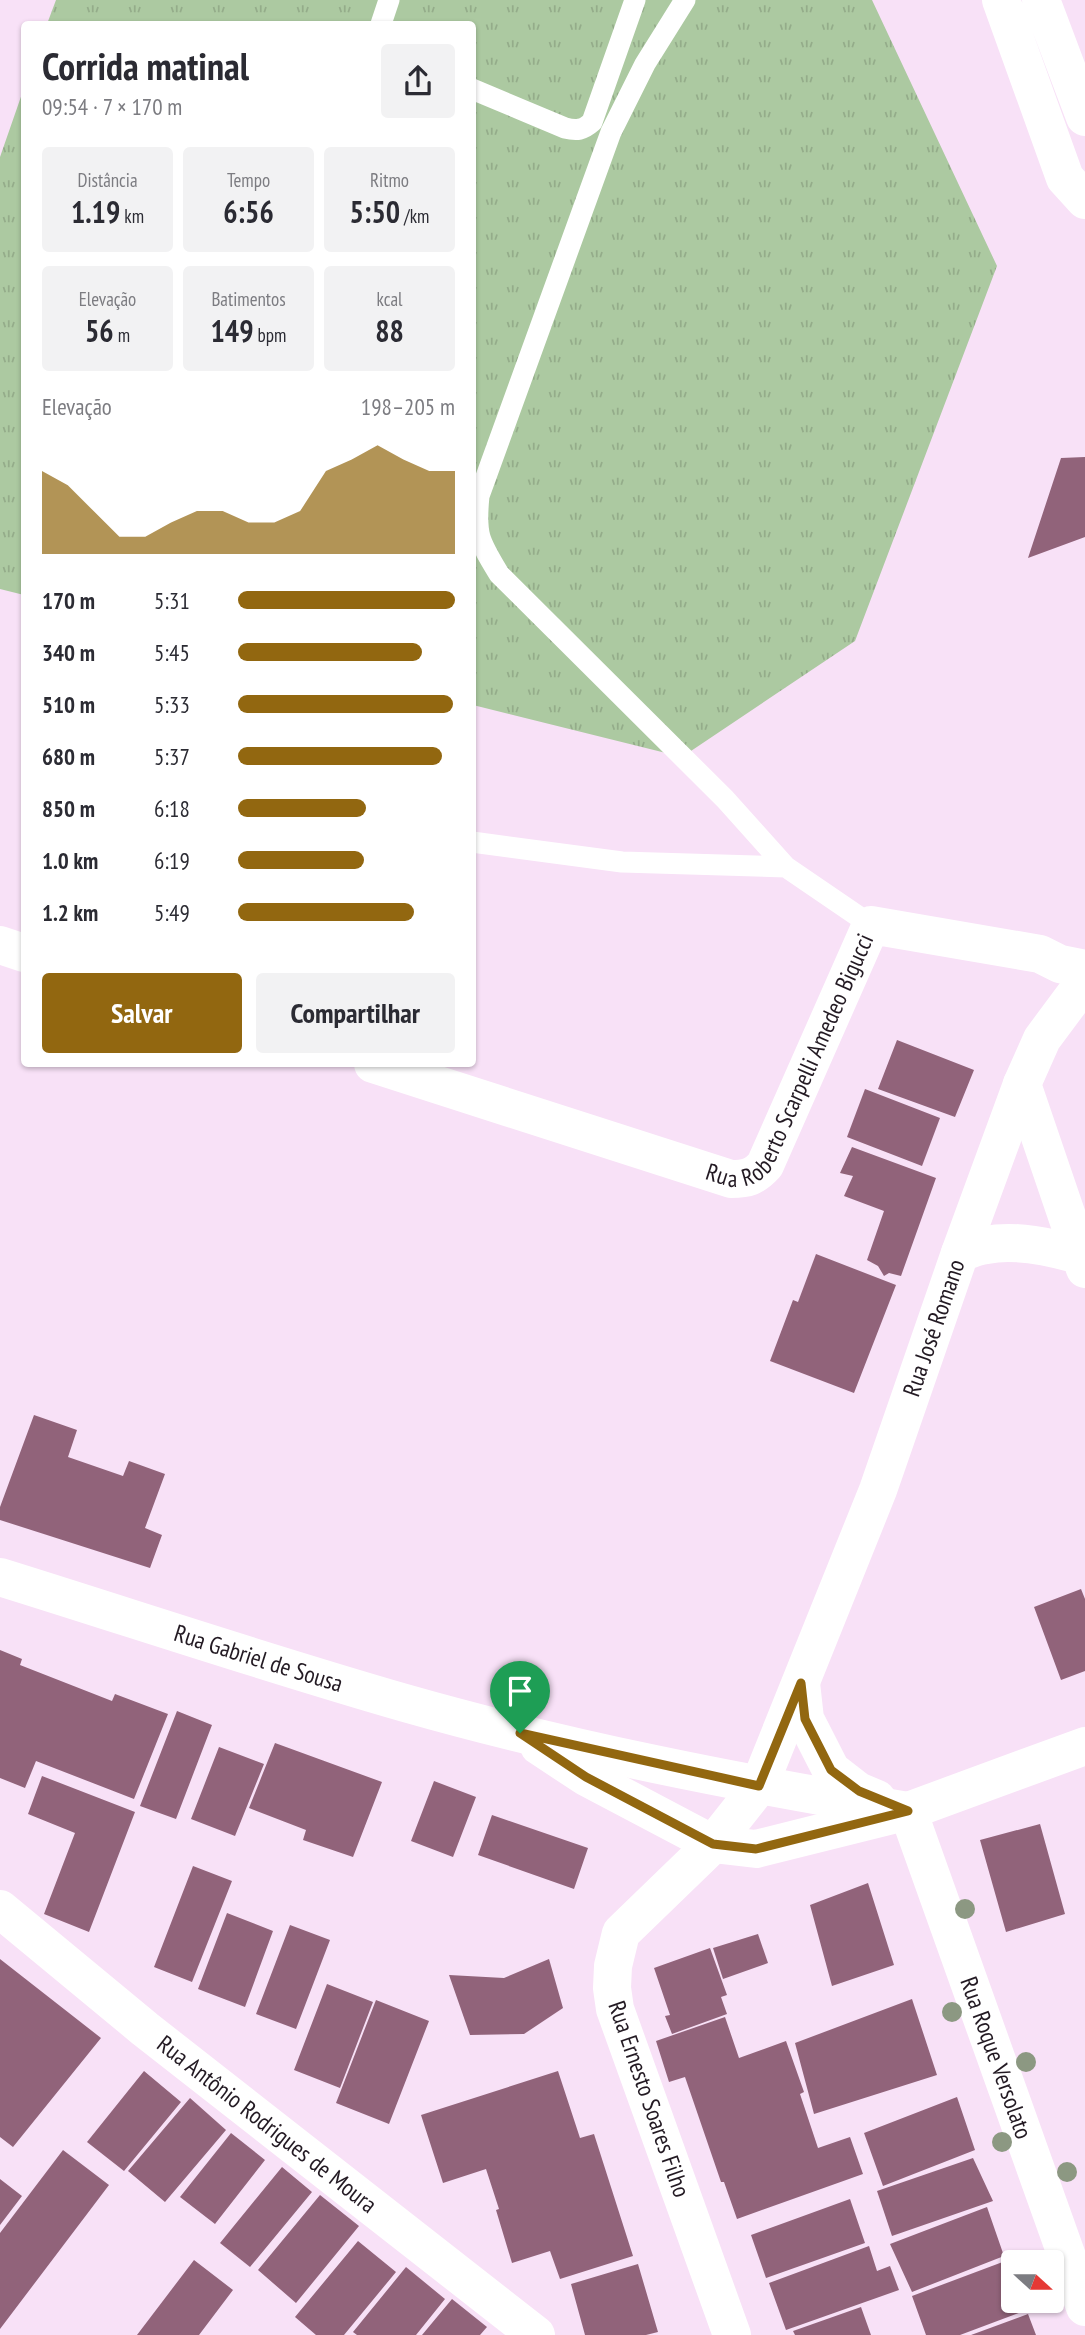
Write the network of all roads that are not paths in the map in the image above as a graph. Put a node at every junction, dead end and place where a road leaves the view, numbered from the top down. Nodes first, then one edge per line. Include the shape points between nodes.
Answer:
1 (389, 0) edge
2 (635, 0) edge
3 (685, 0) edge
4 (1001, 0) edge
5 (1041, 0) edge
6 (382, 21) edge
7 (476, 91) edge
8 (1085, 117) edge
9 (1085, 200) edge
10 (476, 843) edge
11 (786, 867) junction
12 (871, 925) junction
13 (0, 945) edge
14 (1085, 950) edge
15 (21, 952) edge
16 (1040, 954) junction
17 (1085, 969) edge
18 (1085, 981) edge
19 (382, 1067) edge
20 (1022, 1084) junction
21 (960, 1253) junction
22 (1082, 1262) edge
23 (0, 1577) edge
24 (801, 1683) junction
25 (520, 1733) junction
26 (1085, 1746) edge
27 (759, 1786) junction
28 (908, 1811) junction
29 (713, 1844) junction
30 (0, 1909) edge
31 (1085, 2307) edge
32 (536, 2335) edge
33 (732, 2335) edge

1 - 6 lane
2 - 7 lane via 592,122 585,128 565,128
3 - 11 lane via 645,64 611,132 479,496 476,525 481,544 499,574 725,799
4 - 9 street via 1065,178
5 - 8 street
10 - 11 lane via 622,862
11 - 12 lane
12 - 16 street, Rua Roberto Scarpelli Amedeo Bigucci
12 - 19 street, Rua Roberto Scarpelli Amedeo Bigucci via 765,1166 744,1179 731,1179
13 - 15 street
14 - 16 street, Rua Roberto Scarpelli Amedeo Bigucci
16 - 17 street, Rua Roberto Scarpelli Amedeo Bigucci
18 - 20 street, Rua José Romano via 1042,1039
20 - 21 street, Rua José Romano
20 - 22 street
21 - 22 street via 1009,1243 1051,1248
21 - 24 street, Rua José Romano via 878,1490
23 - 25 street, Rua Gabriel de Sousa via 405,1703
24 - 27 street, Rua José Romano
24 - 28 street, Rua José Romano via 805,1719 831,1770 859,1791
25 - 27 street, Rua Gabriel de Sousa
25 - 29 street, Rua Gabriel de Sousa via 586,1777
26 - 28 street, Rua Gabriel de Sousa
27 - 28 street, Rua Gabriel de Sousa
27 - 29 street, Rua Ernesto Soares Filho
28 - 29 street, Rua Gabriel de Sousa via 756,1849
28 - 31 street, Rua Roque Versolato
29 - 33 street, Rua Ernesto Soares Filho via 621,1933 612,1988 615,2009
30 - 32 street, Rua Antônio Rodrigues de Moura via 145,2029

